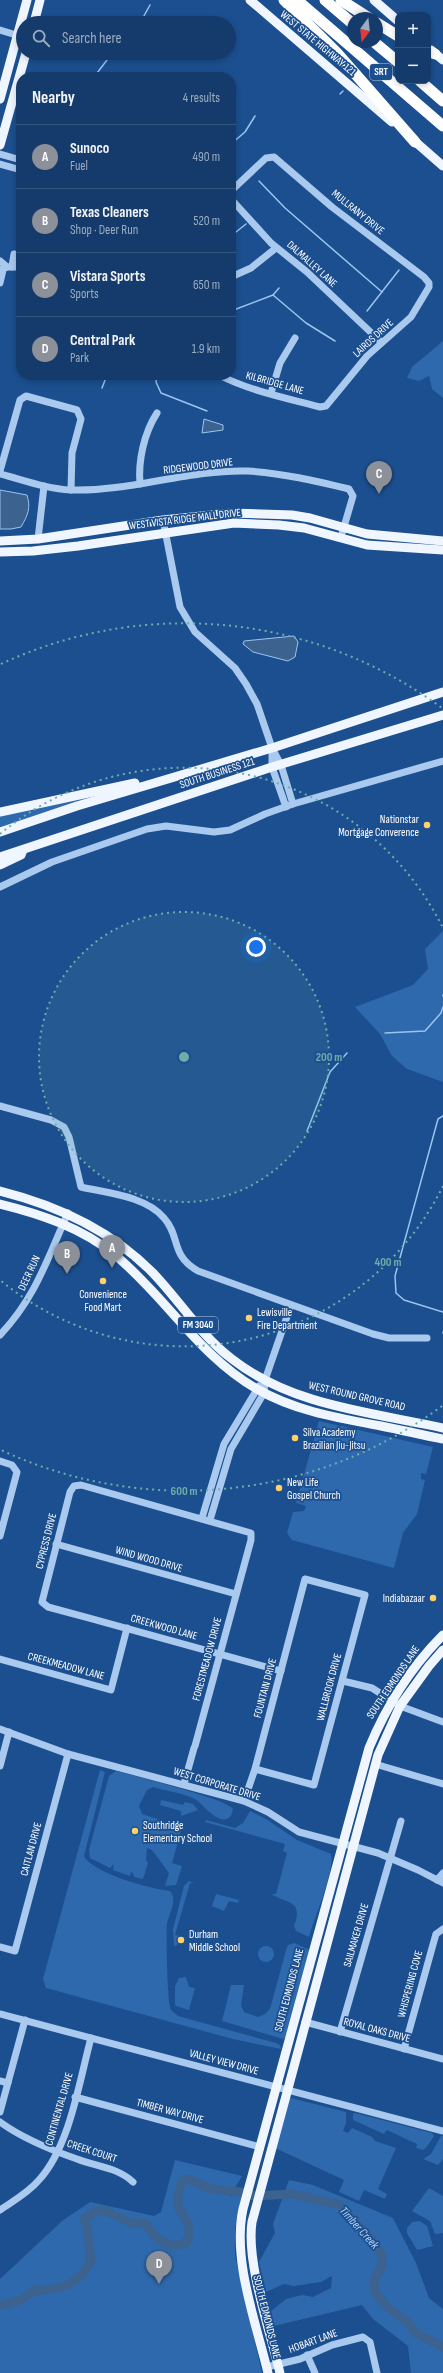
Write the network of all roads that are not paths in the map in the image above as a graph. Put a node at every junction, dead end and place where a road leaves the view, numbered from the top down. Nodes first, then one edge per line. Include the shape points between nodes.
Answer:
1 (27, 0) edge
2 (40, 0) edge
3 (250, 0) edge
4 (284, 0) edge
5 (297, 0) edge
6 (325, 0) edge
7 (341, 0) edge
8 (374, 0) edge
9 (360, 12) edge
10 (24, 16) edge
11 (36, 16) edge
12 (395, 18) edge
13 (347, 19) edge
14 (383, 27) edge
15 (0, 30) edge
16 (16, 32) edge
17 (395, 34) edge
18 (16, 46) edge
19 (381, 48) edge
20 (24, 60) edge
21 (395, 60) edge
22 (21, 72) edge
23 (423, 84) edge
24 (16, 88) edge
25 (0, 99) edge
26 (443, 101) edge
27 (443, 126) edge
28 (415, 142) junction
29 (0, 145) edge
30 (0, 154) edge
31 (16, 159) edge
32 (0, 164) edge
33 (443, 166) edge
34 (16, 169) edge
35 (236, 186) edge
36 (236, 204) edge
37 (276, 248) junction
38 (14, 254) dead end
39 (0, 261) edge
40 (16, 268) edge
41 (5, 269) edge
42 (236, 274) edge
43 (0, 283) edge
44 (429, 283) joint
45 (295, 338) dead end
46 (382, 342) junction
47 (228, 380) edge
48 (270, 393) junction
49 (326, 406) joint
50 (157, 413) dead end
51 (0, 472) edge
52 (140, 484) junction
53 (44, 486) junction
54 (71, 490) junction
55 (163, 520) junction
56 (344, 528) junction
57 (165, 532) junction
58 (341, 537) junction
59 (38, 540) junction
60 (431, 540) junction
61 (0, 541) edge
62 (443, 541) edge
63 (400, 547) junction
64 (443, 550) edge
65 (33, 551) junction
66 (0, 552) edge
67 (443, 692) edge
68 (443, 715) edge
69 (272, 748) junction
70 (443, 762) edge
71 (277, 766) junction
72 (202, 769) junction
73 (289, 806) junction
74 (0, 812) edge
75 (0, 832) edge
76 (24, 848) junction
77 (0, 856) edge
78 (0, 865) edge
79 (0, 887) edge
80 (0, 1106) edge
81 (0, 1191) edge
82 (0, 1204) edge
83 (68, 1213) junction
84 (64, 1223) junction
85 (291, 1305) junction
86 (0, 1335) edge
87 (427, 1338) dead end
88 (265, 1380) junction
89 (260, 1391) junction
90 (443, 1428) edge
91 (443, 1439) edge
92 (0, 1461) edge
93 (202, 1518) junction
94 (210, 1520) junction
95 (1, 1527) edge
96 (0, 1536) edge
97 (56, 1544) junction
98 (236, 1594) junction
99 (365, 1595) joint
100 (42, 1602) joint
101 (127, 1628) junction
102 (443, 1635) edge
103 (443, 1650) edge
104 (220, 1654) junction
105 (0, 1659) edge
106 (281, 1671) junction
107 (343, 1681) junction
108 (396, 1704) junction
109 (443, 1722) edge
110 (0, 1729) edge
111 (9, 1732) junction
112 (68, 1754) junction
113 (375, 1764) junction
114 (0, 1766) edge
115 (255, 1769) junction
116 (184, 1784) junction
117 (443, 1784) edge
118 (244, 1801) junction
119 (401, 1821) dead end
120 (341, 1845) junction
121 (352, 1847) junction
122 (390, 1858) junction
123 (443, 1873) edge
124 (440, 1882) edge
125 (443, 1929) edge
126 (315, 1942) junction
127 (326, 1946) junction
128 (0, 1947) edge
129 (0, 2014) edge
130 (25, 2020) junction
131 (305, 2022) junction
132 (340, 2032) junction
133 (91, 2038) junction
134 (404, 2049) junction
135 (443, 2059) edge
136 (0, 2081) edge
137 (8, 2083) junction
138 (276, 2088) junction
139 (288, 2091) junction
140 (75, 2097) junction
141 (0, 2112) edge
142 (0, 2122) edge
143 (443, 2131) edge
144 (260, 2147) junction
145 (59, 2151) junction
146 (133, 2182) dead end
147 (0, 2210) edge
148 (307, 2356) junction
149 (279, 2369) edge
150 (267, 2370) edge
151 (315, 2373) edge
152 (377, 2373) edge

1 - 10 main road
2 - 11 main road
3 - 28 main road, WEST STATE HIGHWAY 121
4 - 28 highway via 336,53
5 - 27 highway, SRT
6 - 13 highway
7 - 9 highway
8 - 12 main road
14 - 17 highway
15 - 16 street
18 - 25 main road
19 - 21 highway, SRT
20 - 22 main road
23 - 26 highway
24 - 29 main road
28 - 33 main road, WEST STATE HIGHWAY 121
30 - 31 street
32 - 34 street
35 - 44 street, MULLRANY DRIVE via 266,158 274,157 332,207
36 - 37 street, DALMALLEY LANE
37 - 42 street via 251,268
37 - 46 street, DALMALLEY LANE via 307,272
38 - 41 street
39 - 41 street
40 - 41 street
41 - 43 street
44 - 46 street, LAIRDS DRIVE via 411,317
45 - 48 street via 280,363
46 - 49 street, LAIRDS DRIVE
47 - 48 street, KILBRIDGE LANE
48 - 49 street, KILBRIDGE LANE via 320,407
50 - 52 street via 149,425 139,469
51 - 53 street, RIDGEWOOD DRIVE
51 - 54 street via 20,400 26,396 77,410 81,419 72,453
52 - 54 street, RIDGEWOOD DRIVE
52 - 56 street, RIDGEWOOD DRIVE via 208,473 248,471 310,479 349,489 353,496
53 - 54 street, RIDGEWOOD DRIVE
53 - 59 street
55 - 56 main road, WEST VISTA RIDGE MALL DRIVE via 231,513 270,514 310,518
55 - 57 street
55 - 59 main road, WEST VISTA RIDGE MALL DRIVE
56 - 58 street, RIDGEWOOD DRIVE
56 - 60 main road, WEST VISTA RIDGE MALL DRIVE via 367,534
57 - 58 main road, WEST VISTA RIDGE MALL DRIVE via 234,523 304,528
57 - 65 main road, WEST VISTA RIDGE MALL DRIVE
57 - 69 street via 176,592 186,620 195,632 235,668 246,684 258,704
58 - 63 main road, WEST VISTA RIDGE MALL DRIVE via 367,545
59 - 61 main road, WEST VISTA RIDGE MALL DRIVE
59 - 65 main road
60 - 62 main road, WEST VISTA RIDGE MALL DRIVE
60 - 63 main road via 404,543
63 - 64 main road, WEST VISTA RIDGE MALL DRIVE
65 - 66 main road, WEST VISTA RIDGE MALL DRIVE
67 - 69 main road, SOUTH BUSINESS 121
68 - 71 main road, SOUTH BUSINESS 121
69 - 71 street
69 - 72 main road, SOUTH BUSINESS 121
70 - 73 street
71 - 73 street
71 - 76 main road, SOUTH BUSINESS 121
72 - 74 main road via 197,768
72 - 75 main road, SOUTH BUSINESS 121
73 - 79 street via 222,832 166,826 147,829 52,862
76 - 77 main road, SOUTH BUSINESS 121
76 - 78 main road via 21,855
80 - 85 street via 51,1120 64,1127 72,1144 81,1187 143,1203 155,1210 168,1222 178,1251 191,1266
81 - 83 main road, WEST ROUND GROVE ROAD / FM 3040
82 - 84 main road, FM 3040 via 34,1212
83 - 84 street, DEER RUN
83 - 88 main road, WEST ROUND GROVE ROAD / FM 3040 via 127,1251 152,1272 226,1354
84 - 86 street, DEER RUN via 32,1294
84 - 89 main road, FM 3040 via 114,1254 202,1347
85 - 87 street via 389,1338
85 - 88 street
88 - 89 street
88 - 90 main road, WEST ROUND GROVE ROAD / FM 3040 via 321,1402
89 - 91 main road, FM 3040 via 314,1412
89 - 93 street via 224,1444
89 - 94 street via 231,1449
92 - 95 street via 12,1465 17,1472
93 - 94 street
93 - 97 street, CYPRESS DRIVE via 81,1485 74,1486 70,1492
94 - 98 street, FORESTMEADOW DRIVE via 250,1532 251,1540
95 - 96 street
97 - 98 street, WIND WOOD DRIVE
97 - 100 street, CYPRESS DRIVE
98 - 104 street, FORESTMEADOW DRIVE
99 - 106 street, FOUNTAIN DRIVE via 305,1580
99 - 107 street, WALLBROOK DRIVE
100 - 101 street, CREEKWOOD LANE via 48,1607
101 - 104 street, CREEKWOOD LANE
101 - 105 street, CREEKMEADOW LANE via 111,1690
102 - 108 main road, SOUTH EDMONDS LANE via 422,1657
103 - 108 main road, SOUTH EDMONDS LANE
104 - 106 street, CREEKWOOD LANE
104 - 116 street, FORESTMEADOW DRIVE
106 - 115 street, FOUNTAIN DRIVE
107 - 108 street via 372,1688
107 - 115 street, WALLBROOK DRIVE via 314,1785
108 - 109 street
108 - 113 main road, SOUTH EDMONDS LANE
108 - 120 main road, SOUTH EDMONDS LANE via 378,1726 369,1748
110 - 111 street, WEST CORPORATE DRIVE
111 - 112 street, WEST CORPORATE DRIVE
111 - 114 street
112 - 116 street, WEST CORPORATE DRIVE
112 - 128 street, CAITLAN DRIVE via 15,1951
113 - 117 street
113 - 121 main road, SOUTH EDMONDS LANE
115 - 118 street, FOUNTAIN DRIVE
116 - 118 street, WEST CORPORATE DRIVE
118 - 120 street, WEST CORPORATE DRIVE via 268,1812 299,1832
119 - 122 street, SAILMAKER DRIVE
120 - 121 street, WEST CORPORATE DRIVE
120 - 126 main road, SOUTH EDMONDS LANE
121 - 122 street, WEST CORPORATE DRIVE
121 - 127 main road, SOUTH EDMONDS LANE
122 - 124 street, WEST CORPORATE DRIVE
122 - 132 street, SAILMAKER DRIVE
123 - 124 street
125 - 134 street, WHISPERING COVE via 436,1934
126 - 127 main road
126 - 138 main road, SOUTH EDMONDS LANE
127 - 131 main road, SOUTH EDMONDS LANE
129 - 130 street, VALLEY VIEW DRIVE
130 - 133 street, VALLEY VIEW DRIVE
130 - 137 street
131 - 132 street, ROYAL OAKS DRIVE
131 - 139 main road, SOUTH EDMONDS LANE
132 - 134 street, ROYAL OAKS DRIVE
133 - 138 street, VALLEY VIEW DRIVE
133 - 140 street, CONTINENTAL DRIVE
134 - 135 street, ROYAL OAKS DRIVE
136 - 137 street
137 - 141 street
138 - 139 street, VALLEY VIEW DRIVE
138 - 144 main road, SOUTH EDMONDS LANE
139 - 143 street, VALLEY VIEW DRIVE
139 - 149 main road, SOUTH EDMONDS LANE via 251,2235 253,2259
140 - 144 street, TIMBER WAY DRIVE
140 - 145 street, CONTINENTAL DRIVE
142 - 145 street, CREEK COURT
144 - 150 main road, SOUTH EDMONDS LANE via 243,2209 239,2238 241,2260
145 - 146 street, CREEK COURT via 82,2161 120,2171
145 - 147 street, CONTINENTAL DRIVE via 38,2181
148 - 149 street, HOBART LANE
148 - 151 street
148 - 152 street, HOBART LANE via 332,2345 363,2337 370,2342
149 - 150 street, HOBART LANE

